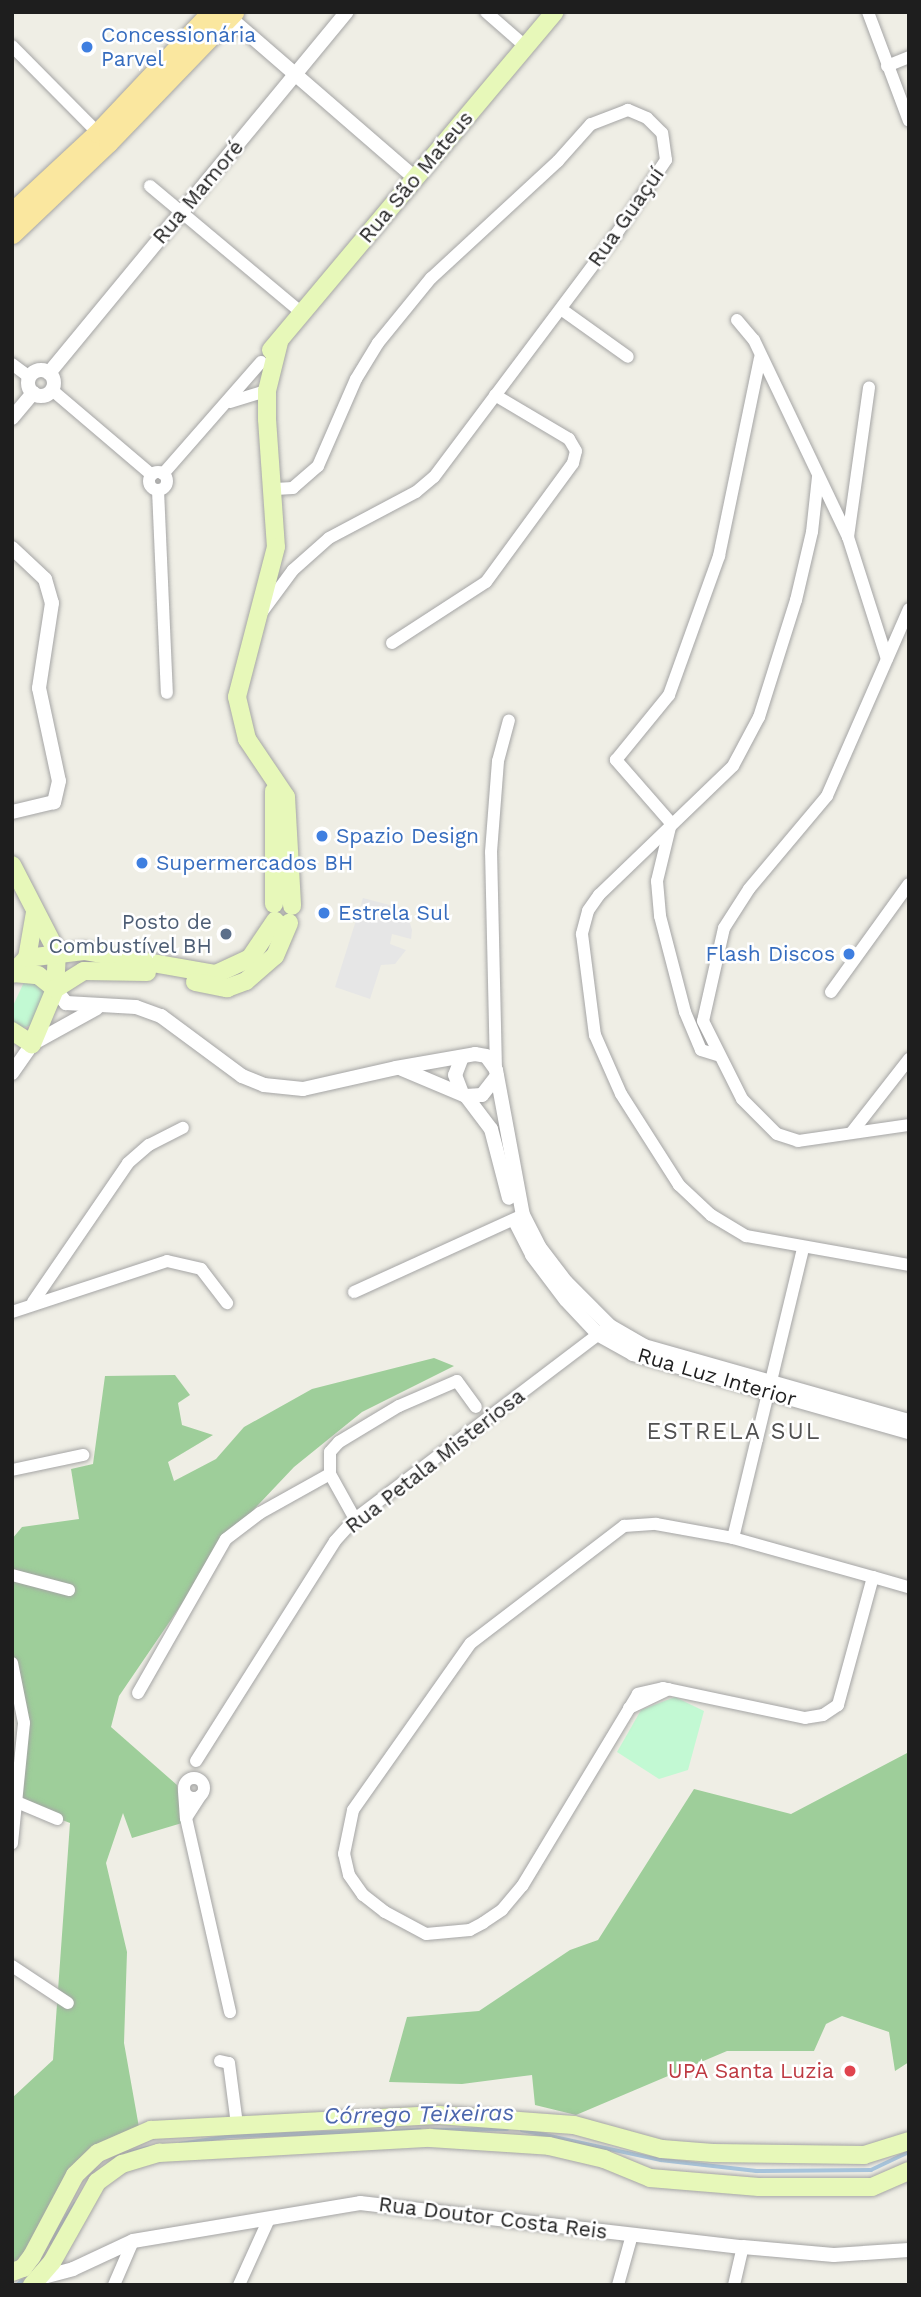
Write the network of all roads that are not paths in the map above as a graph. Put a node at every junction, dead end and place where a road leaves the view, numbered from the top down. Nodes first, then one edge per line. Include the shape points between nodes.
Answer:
1 (347, 12) edge
2 (486, 12) edge
3 (555, 12) edge
4 (868, 12) edge
5 (225, 13) edge
6 (12, 46) edge
7 (525, 46) junction
8 (909, 57) edge
9 (887, 66) junction
10 (295, 75) junction
11 (909, 121) edge
12 (103, 138) junction
13 (414, 177) junction
14 (150, 186) dead end
15 (12, 212) edge
16 (181, 212) junction
17 (12, 234) edge
18 (561, 309) junction
19 (303, 314) junction
20 (737, 320) dead end
21 (279, 342) junction
22 (628, 357) dead end
23 (760, 358) junction
24 (261, 362) junction
25 (12, 364) edge
26 (49, 373) junction
27 (29, 377) junction
28 (869, 387) dead end
29 (52, 390) junction
30 (263, 392) junction
31 (33, 393) junction
32 (495, 395) junction
33 (229, 402) junction
34 (12, 418) edge
35 (158, 475) junction
36 (818, 477) junction
37 (275, 489) junction
38 (848, 537) junction
39 (12, 548) edge
40 (909, 609) edge
41 (260, 615) junction
42 (392, 643) dead end
43 (887, 659) junction
44 (167, 694) dead end
45 (509, 720) dead end
46 (12, 812) edge
47 (671, 823) junction
48 (12, 865) edge
49 (909, 884) edge
50 (35, 912) junction
51 (282, 914) junction
52 (45, 929) junction
53 (84, 951) junction
54 (57, 952) junction
55 (27, 958) junction
56 (12, 973) edge
57 (55, 989) junction
58 (831, 992) dead end
59 (97, 1007) junction
60 (12, 1031) edge
61 (497, 1037) junction
62 (32, 1044) junction
63 (468, 1055) junction
64 (717, 1055) junction
65 (909, 1059) edge
66 (396, 1068) junction
67 (12, 1073) edge
68 (496, 1073) junction
69 (464, 1094) junction
70 (909, 1125) edge
71 (894, 1127) junction
72 (183, 1128) dead end
73 (852, 1132) junction
74 (909, 1135) edge
75 (519, 1216) junction
76 (803, 1249) junction
77 (909, 1265) edge
78 (354, 1292) dead end
79 (33, 1302) junction
80 (227, 1303) dead end
81 (12, 1312) edge
82 (604, 1330) junction
83 (769, 1387) junction
84 (476, 1407) dead end
85 (909, 1421) edge
86 (909, 1432) edge
87 (83, 1455) dead end
88 (12, 1470) edge
89 (330, 1474) junction
90 (355, 1520) junction
91 (733, 1538) junction
92 (12, 1575) edge
93 (873, 1577) junction
94 (909, 1587) edge
95 (69, 1590) dead end
96 (12, 1662) edge
97 (138, 1693) dead end
98 (196, 1761) junction
99 (184, 1788) junction
100 (202, 1789) junction
101 (14, 1801) edge
102 (186, 1818) junction
103 (57, 1819) dead end
104 (12, 1843) edge
105 (12, 1966) edge
106 (68, 2003) dead end
107 (230, 2012) dead end
108 (220, 2061) dead end
109 (237, 2125) junction
110 (906, 2157) edge
111 (269, 2219) junction
112 (632, 2235) junction
113 (132, 2241) junction
114 (743, 2247) junction
115 (909, 2250) edge
116 (82, 2261) junction
117 (52, 2262) junction
118 (27, 2272) edge
119 (114, 2285) edge
120 (239, 2285) edge
121 (618, 2285) edge
122 (734, 2285) edge

1 - 10 street, Rua Mamoré
2 - 7 street
3 - 7 main road, Rua São Mateus
4 - 9 street
5 - 10 street
5 - 12 main road
6 - 12 street
7 - 13 main road, Rua São Mateus
8 - 9 street
9 - 11 street
10 - 13 street
10 - 16 street, Rua Mamoré
12 - 15 main road
12 - 17 main road
13 - 19 main road, Rua São Mateus
14 - 16 street
16 - 19 street
16 - 26 street, Rua Mamoré
18 - 22 street
18 - 32 street, Rua Guaçuí
18 - 37 street, Rua Guaçuí via 666,160 662,133 647,118 628,110 590,124 558,161 431,278 378,343 356,379 318,466 301,484
19 - 21 main road, Rua São Mateus
20 - 23 street via 754,340
21 - 24 main road, Rua São Mateus
21 - 30 main road
23 - 36 street
23 - 47 street via 719,556 669,695 616,760
24 - 30 main road
24 - 33 street
25 - 27 street
26 - 27 street via 40,370
26 - 29 street
27 - 31 street
28 - 38 street
29 - 31 street via 44,395
29 - 35 street
30 - 33 street
30 - 37 main road
31 - 34 street
32 - 41 street, Rua Guaçuí via 434,477 416,492 330,538 293,570
32 - 42 street via 569,439 576,451 573,463 486,582
33 - 35 street
35 - 44 street via 149,483 158,490
36 - 38 street
36 - 47 street via 812,532 796,600 759,718 733,766
37 - 41 main road via 276,547
38 - 43 street
39 - 46 street via 45,579 52,603 39,688 59,781 54,802
40 - 43 street
41 - 51 main road via 237,697 243,729 286,797
43 - 64 street via 827,796 749,889 724,928 703,1021
45 - 61 street via 498,761 491,852
47 - 64 street via 657,881 660,916 685,1012 701,1050
47 - 76 street via 588,911 582,934 595,1035 621,1094 680,1185 711,1215 746,1236
48 - 50 main road
49 - 58 street
50 - 52 main road
50 - 55 main road
51 - 53 main road via 250,958 216,974
51 - 57 main road via 275,956 235,987 153,973 96,970 75,974
52 - 53 main road
52 - 54 main road
53 - 54 main road
54 - 55 main road
54 - 57 main road
55 - 56 main road
56 - 57 main road via 38,975
57 - 59 street via 66,1003
57 - 62 main road
59 - 62 street
59 - 66 street via 127,1005 161,1016 242,1076 264,1085 303,1089
60 - 62 main road
61 - 63 street
61 - 68 street
62 - 67 street
63 - 66 street
63 - 68 street via 486,1056
63 - 69 street via 455,1075
64 - 73 street via 742,1100 778,1134 798,1141
65 - 73 street
66 - 69 street
68 - 69 street via 482,1095
68 - 75 street, Rua Luz Interior
69 - 75 street, Rua Luz Interior via 497,1143
70 - 71 street
71 - 73 street
71 - 74 street
72 - 79 street via 149,1145 128,1163
75 - 78 street
75 - 82 street, Rua Luz Interior
76 - 77 street
76 - 83 street
79 - 80 street via 167,1261 201,1269
79 - 81 street
82 - 83 street, Rua Luz Interior
82 - 90 street, Rua Petala Misteriosa
83 - 85 street, Rua Luz Interior
83 - 86 street, Rua Luz Interior
83 - 91 street
84 - 89 street via 457,1381 399,1406 339,1442 330,1452
87 - 88 street
89 - 90 street
89 - 97 street via 260,1513 226,1539
90 - 98 street, Rua Petala Misteriosa via 335,1541
91 - 93 street
91 - 93 street via 656,1524 624,1526 471,1643 354,1810 344,1854 349,1875 363,1895 426,1934 470,1930 502,1910 522,1886 638,1694 669,1689 805,1718 823,1715 841,1696
92 - 95 street
93 - 94 street
96 - 101 street via 24,1723
98 - 99 street, Rua Petala Misteriosa
98 - 100 street
99 - 100 street via 190,1798
99 - 102 street
100 - 102 street
101 - 103 street
101 - 104 street
102 - 107 street
105 - 106 street
108 - 109 street via 229,2066
109 - 110 main road via 438,2115 574,2125 662,2149
109 - 118 main road via 151,2130 98,2153 75,2175
110 - 117 main road via 872,2187 759,2187 650,2178 604,2159 549,2146 430,2138 159,2153 122,2164 97,2182
111 - 112 street, Rua Doutor Costa Reis via 360,2203
111 - 113 street, Rua Doutor Costa Reis
111 - 120 street
112 - 114 street, Rua Doutor Costa Reis
112 - 121 street
113 - 116 street, Rua Doutor Costa Reis
113 - 119 street
114 - 115 street, Rua Doutor Costa Reis via 834,2255
114 - 122 street
116 - 117 street, Rua Doutor Costa Reis
116 - 118 street, Rua Doutor Costa Reis
117 - 118 main road

